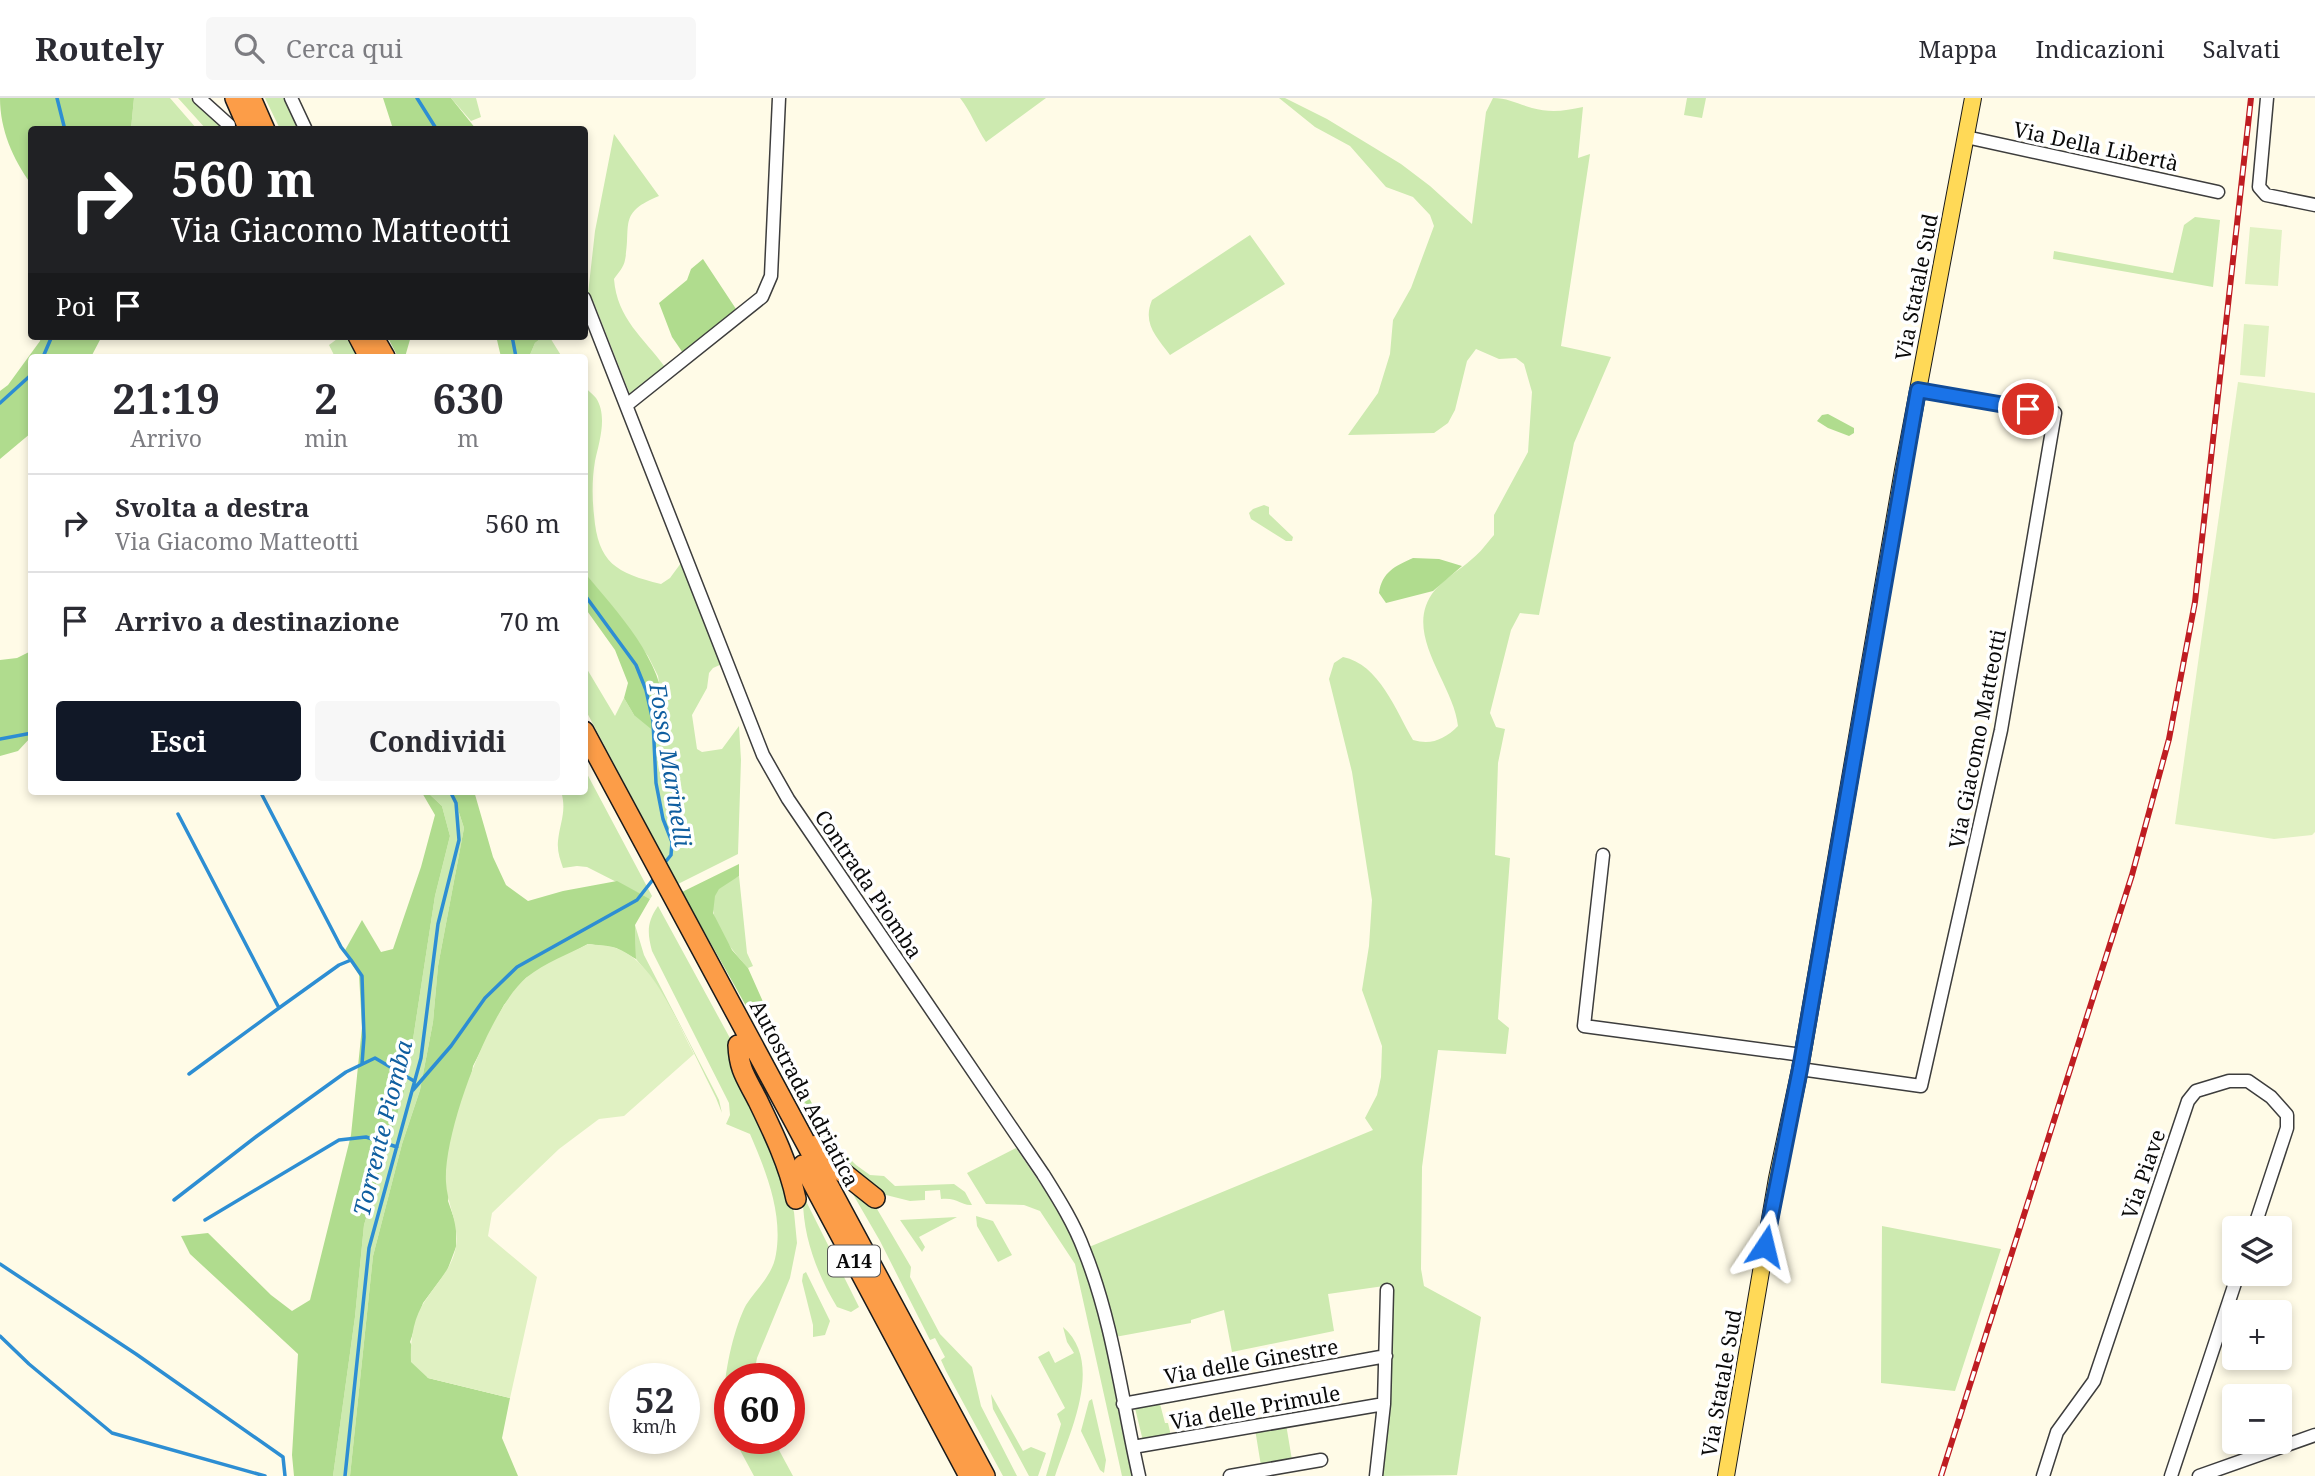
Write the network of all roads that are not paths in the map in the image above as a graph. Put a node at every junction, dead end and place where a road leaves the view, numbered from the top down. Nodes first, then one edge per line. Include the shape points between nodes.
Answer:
1 (199, 98) edge
2 (235, 98) edge
3 (251, 98) edge
4 (291, 98) edge
5 (779, 98) edge
6 (1973, 98) edge
7 (2267, 98) edge
8 (229, 125) dead end
9 (247, 126) edge
10 (263, 126) edge
11 (304, 126) edge
12 (1966, 137) junction
13 (2218, 192) dead end
14 (2315, 205) edge
15 (588, 308) edge
16 (1918, 390) junction
17 (628, 404) junction
18 (588, 746) edge
19 (588, 746) edge
20 (1603, 855) dead end
21 (738, 1045) junction
22 (1801, 1062) junction
23 (769, 1076) junction
24 (875, 1198) dead end
25 (796, 1199) dead end
26 (2258, 1216) edge
27 (2234, 1286) edge
28 (1387, 1290) dead end
29 (1386, 1356) junction
30 (1124, 1404) junction
31 (1384, 1404) junction
32 (2315, 1436) edge
33 (1133, 1447) junction
34 (1321, 1460) dead end
35 (2203, 1475) edge
36 (969, 1476) edge
37 (985, 1476) edge
38 (1139, 1476) edge
39 (1230, 1476) edge
40 (1376, 1476) edge
41 (1726, 1476) edge
42 (2043, 1476) edge
43 (2171, 1476) edge

1 - 8 street
2 - 9 highway
3 - 10 highway
4 - 11 street
5 - 17 street via 772,276 762,297
6 - 12 main road, Via Statale Sud
7 - 14 street via 2259,187 2266,195
12 - 13 street, Via Della Libertà
12 - 16 main road, Via Statale Sud
15 - 17 street, Contrada Piomba
16 - 22 main road, Via Statale Sud
16 - 22 street, Via Giacomo Matteotti via 2055,413 2001,730 1921,1086
17 - 30 street, Contrada Piomba via 763,755 788,799 1064,1208 1096,1283
18 - 23 highway, Autostrada Adriatica / A14
19 - 21 highway, Autostrada Adriatica / A14
20 - 22 street via 1584,1026
21 - 25 highway via 739,1065 774,1136
21 - 36 highway, Autostrada Adriatica / A14
22 - 41 main road, Via Statale Sud
23 - 24 highway via 781,1082 820,1150
23 - 37 highway, Autostrada Adriatica / A14
26 - 42 street, Via Piave via 2287,1128 2287,1115 2248,1081 2229,1081 2196,1091 2188,1101 2094,1381 2057,1432
27 - 43 street
28 - 29 street
29 - 30 street, Via delle Ginestre
29 - 31 street
30 - 33 street, Contrada Piomba
31 - 33 street, Via delle Primule
31 - 40 street
32 - 35 street
33 - 38 street, Contrada Piomba
34 - 39 street

